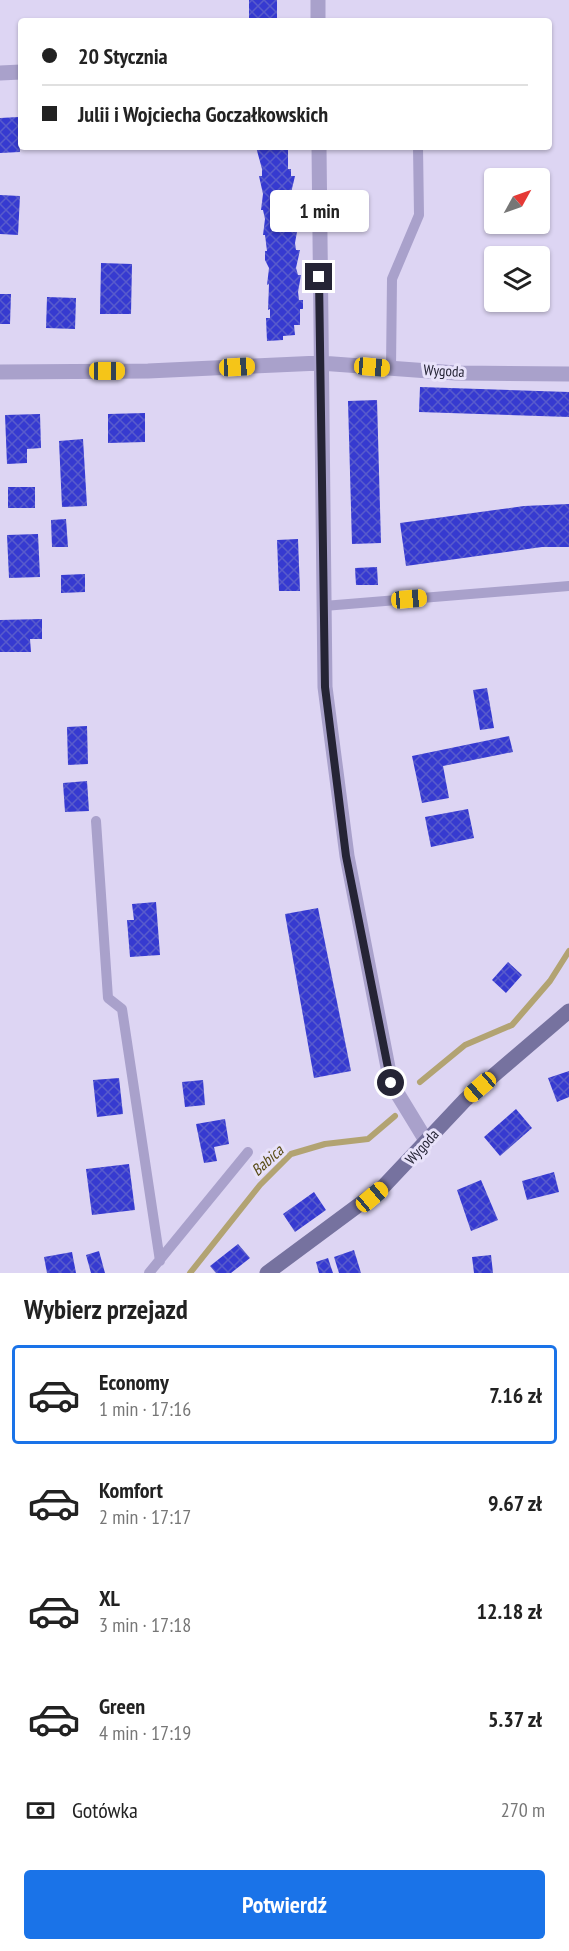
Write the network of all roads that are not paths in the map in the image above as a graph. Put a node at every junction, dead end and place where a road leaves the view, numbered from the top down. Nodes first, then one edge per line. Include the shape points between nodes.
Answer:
1 (318, 0) edge
2 (318, 18) edge
3 (18, 72) edge
4 (0, 73) edge
5 (319, 150) edge
6 (418, 150) edge
7 (320, 363) junction
8 (391, 368) junction
9 (0, 372) edge
10 (569, 374) edge
11 (569, 585) edge
12 (324, 606) junction
13 (96, 820) dead end
14 (569, 1011) edge
15 (427, 1142) junction
16 (248, 1152) dead end
17 (160, 1261) junction
18 (149, 1273) edge
19 (267, 1273) edge

1 - 2 street
3 - 4 street
5 - 7 street
6 - 8 lane via 419,215 392,279
7 - 8 street, Wygoda
7 - 9 street, Wygoda via 148,371
7 - 12 street
8 - 10 street, Wygoda
11 - 12 lane
12 - 15 street via 325,687 346,856 391,1083
13 - 17 lane via 108,998 122,1009
14 - 15 street, Wygoda via 465,1100
15 - 19 street, Wygoda via 361,1206
16 - 17 lane
17 - 18 lane

